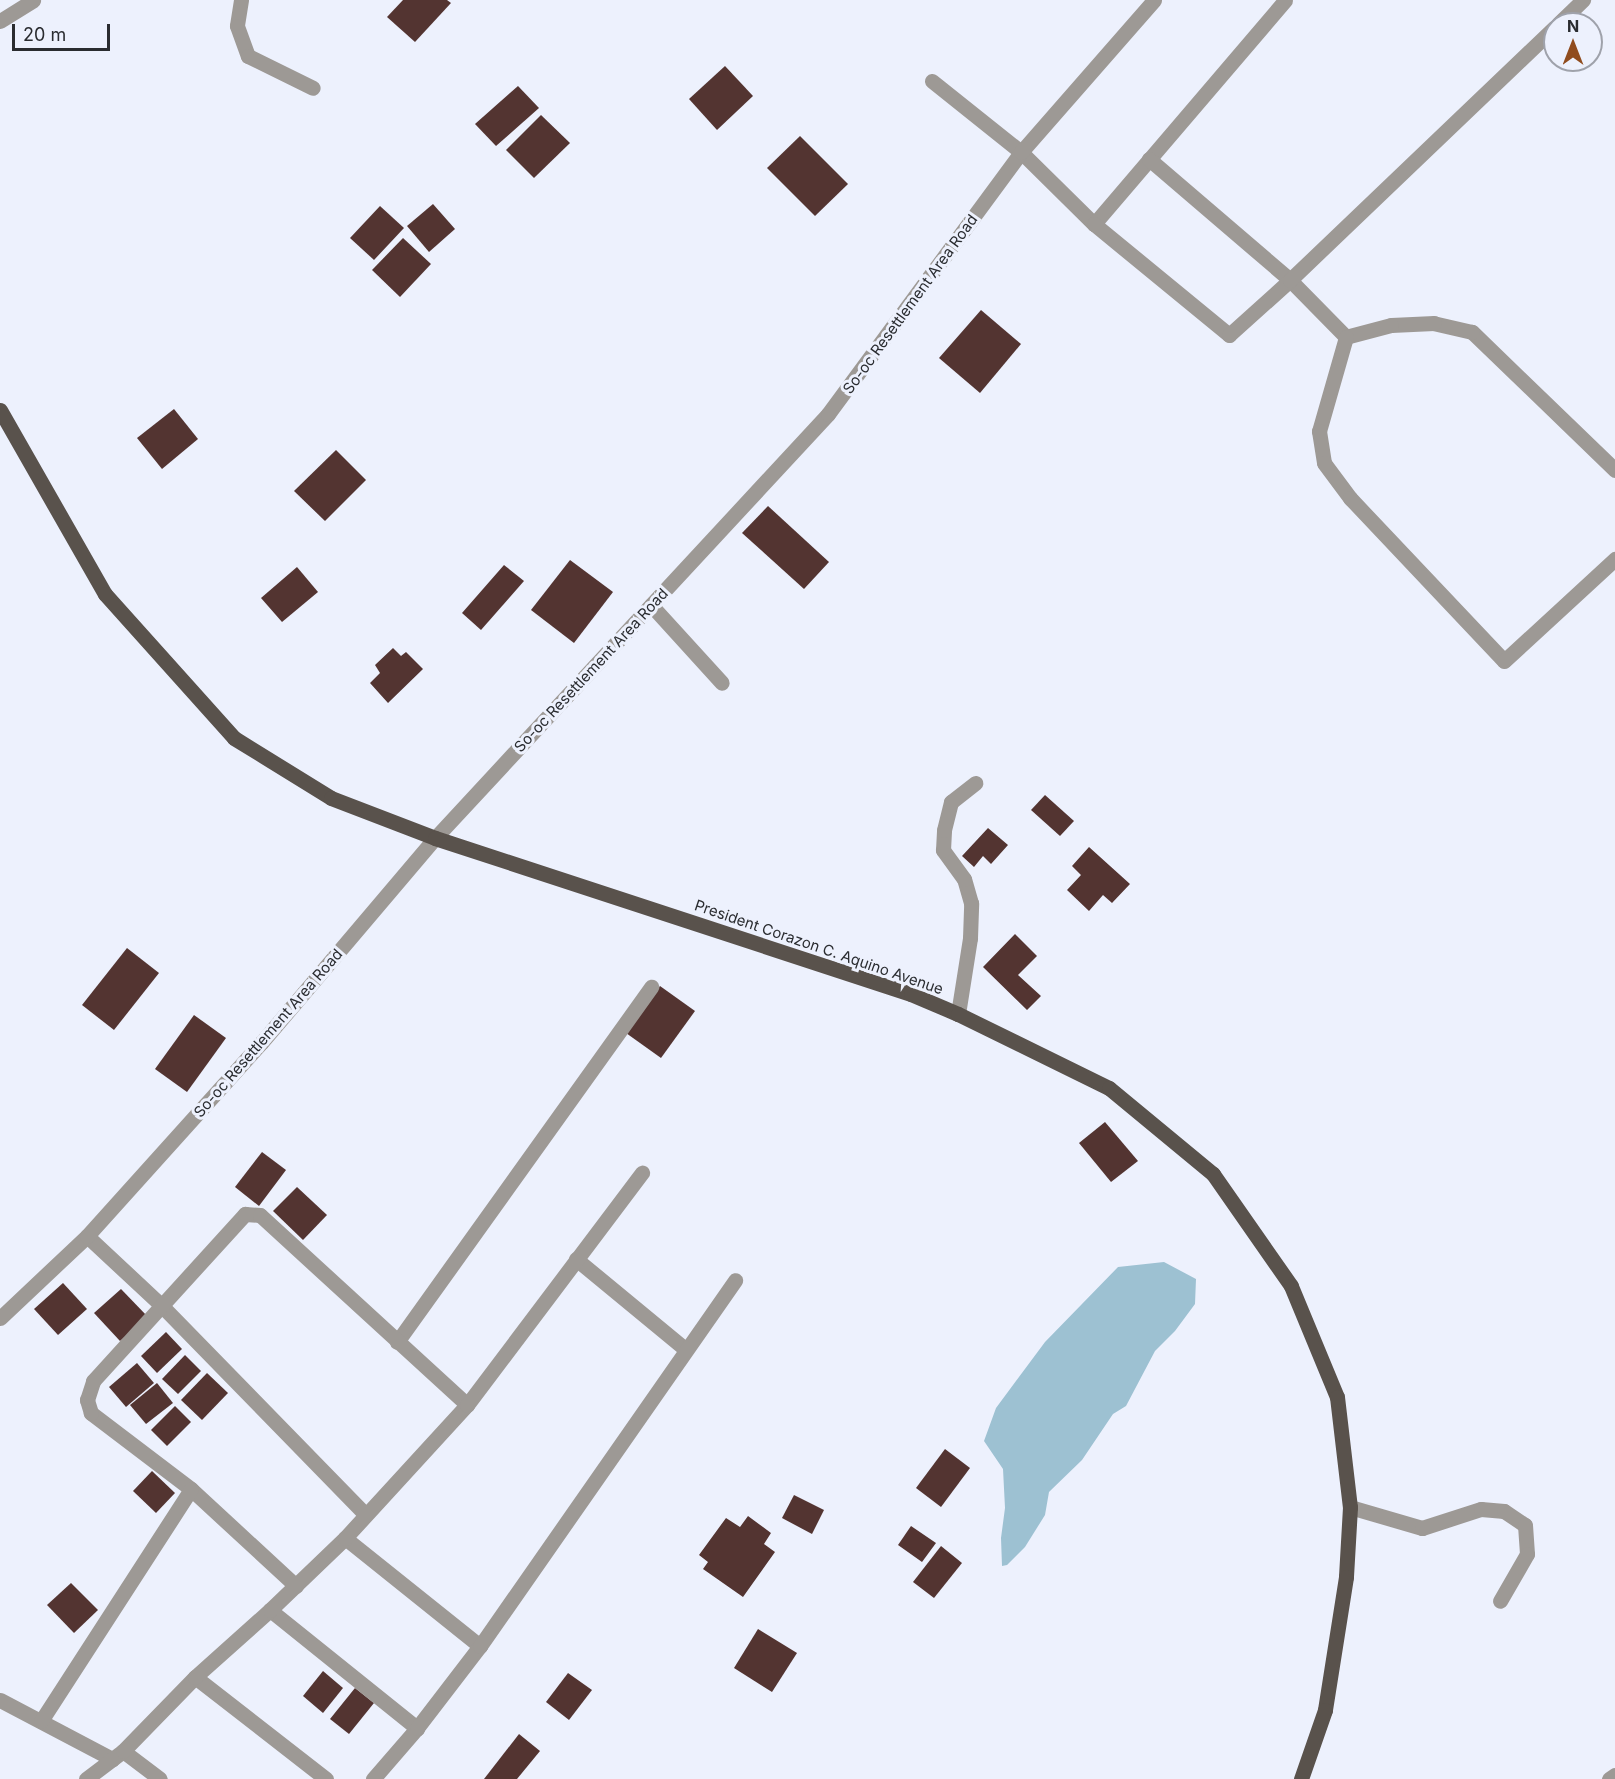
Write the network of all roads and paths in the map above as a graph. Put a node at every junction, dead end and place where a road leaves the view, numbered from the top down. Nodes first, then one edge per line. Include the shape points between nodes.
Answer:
1 (33, 0) edge
2 (241, 0) edge
3 (1154, 0) edge
4 (1285, 0) edge
5 (1583, 0) edge
6 (1570, 12) edge
7 (0, 21) edge
8 (1543, 37) edge
9 (932, 81) dead end
10 (313, 88) dead end
11 (1021, 152) junction
12 (1149, 159) junction
13 (1094, 224) junction
14 (1290, 280) junction
15 (1346, 337) junction
16 (0, 410) edge
17 (1615, 470) edge
18 (1615, 560) edge
19 (651, 605) junction
20 (722, 683) dead end
21 (975, 783) dead end
22 (435, 838) junction
23 (651, 987) dead end
24 (958, 1014) junction
25 (642, 1173) dead end
26 (87, 1236) junction
27 (576, 1259) junction
28 (735, 1281) dead end
29 (161, 1305) junction
30 (0, 1318) edge
31 (397, 1342) junction
32 (685, 1349) junction
33 (467, 1405) junction
34 (192, 1489) junction
35 (1350, 1507) junction
36 (365, 1514) junction
37 (345, 1538) junction
38 (296, 1586) junction
39 (1500, 1601) dead end
40 (270, 1610) junction
41 (480, 1646) junction
42 (195, 1677) junction
43 (0, 1700) edge
44 (41, 1721) junction
45 (417, 1728) junction
46 (117, 1755) junction
47 (1615, 1775) edge
48 (86, 1779) edge
49 (160, 1779) edge
50 (326, 1779) edge
51 (373, 1779) edge
52 (1301, 1779) edge
53 (1609, 1779) edge

1 - 7 street
2 - 10 street via 237,27 248,56
3 - 11 street, So-oc Resettlement Area Road
4 - 12 street
5 - 6 street
8 - 14 street
9 - 11 street
11 - 13 street
11 - 19 street, So-oc Resettlement Area Road via 828,414
12 - 13 street
12 - 14 street
13 - 14 street via 1229,335
14 - 15 street
15 - 17 street via 1392,325 1434,323 1473,332
15 - 18 street via 1318,430 1324,463 1350,498 1504,661
16 - 22 main road, President Corazon C. Aquino Avenue via 105,594 234,738 331,798
19 - 20 street
19 - 22 street, So-oc Resettlement Area Road
21 - 24 street via 951,802 944,830 943,850 964,879 971,903 970,938
22 - 24 main road, President Corazon C. Aquino Avenue via 911,994
22 - 26 street, So-oc Resettlement Area Road via 261,1043
23 - 31 street
24 - 35 main road, President Corazon C. Aquino Avenue via 1109,1088 1213,1174 1291,1286 1337,1396
25 - 27 street
26 - 29 street
26 - 30 street, So-oc Resettlement Area Road
27 - 32 street
27 - 33 street
28 - 32 street
29 - 31 street via 245,1214 252,1213 260,1215
29 - 34 street via 93,1381 87,1400 91,1413
29 - 36 street
31 - 33 street
32 - 41 street
33 - 36 street
34 - 38 street
34 - 44 street
35 - 39 street via 1422,1528 1480,1509 1504,1511 1524,1525 1528,1537 1527,1554
35 - 52 main road, President Corazon C. Aquino Avenue via 1346,1577 1325,1710
36 - 37 street
37 - 38 street
37 - 41 street
38 - 40 street
40 - 42 street
40 - 45 street
41 - 45 street
42 - 46 street
42 - 50 street
43 - 44 street
44 - 46 street
45 - 51 street
46 - 48 street
46 - 49 street
47 - 53 street

